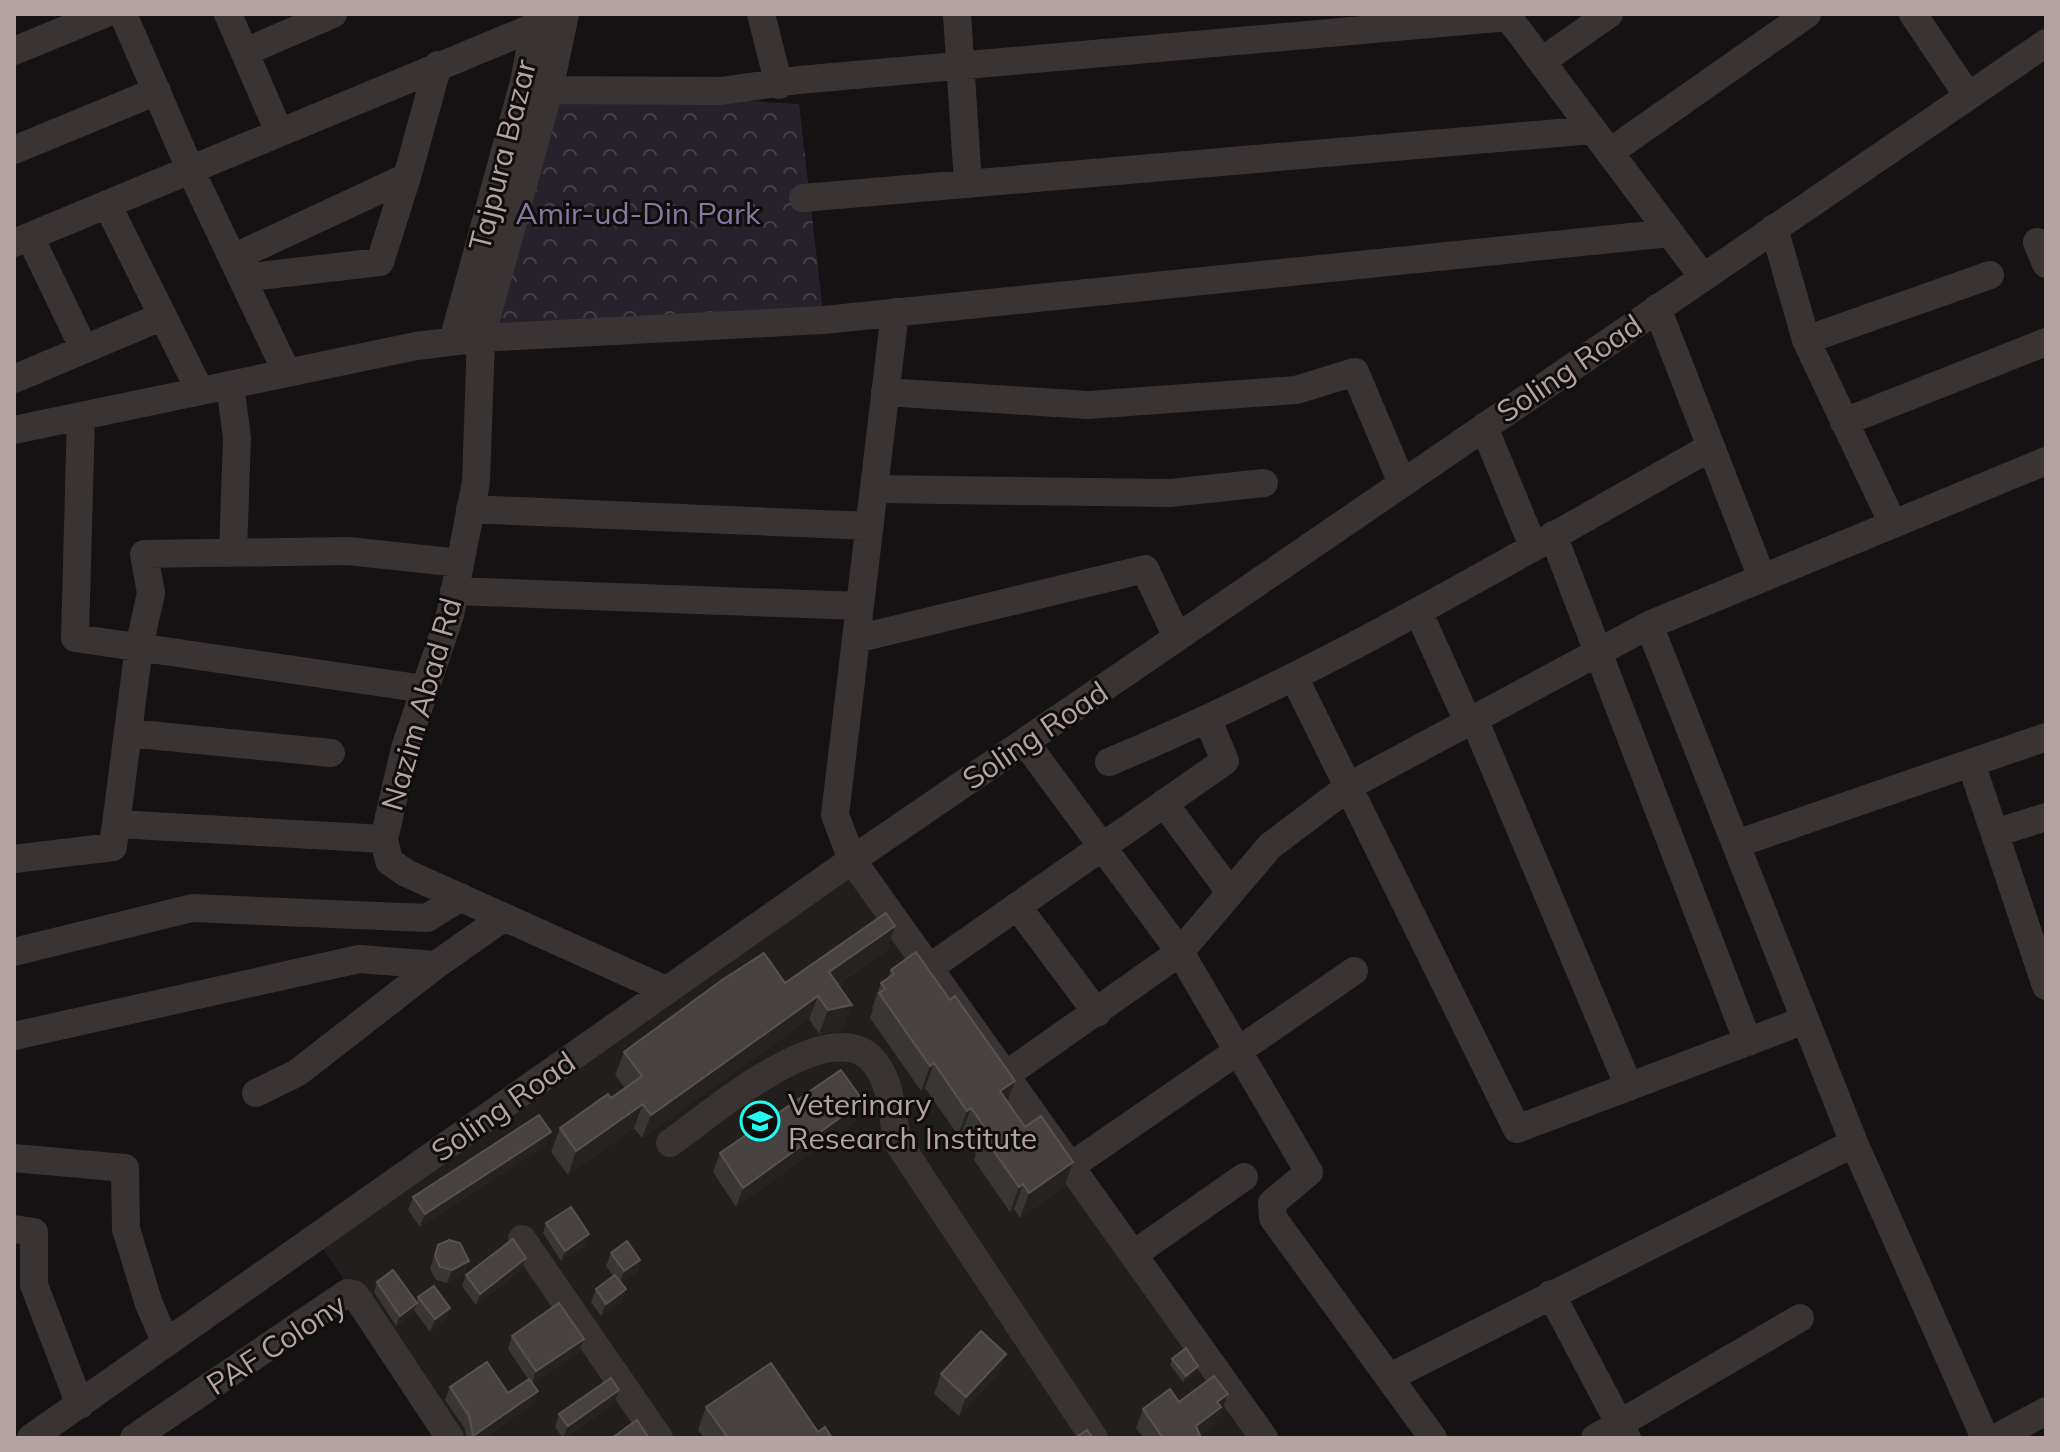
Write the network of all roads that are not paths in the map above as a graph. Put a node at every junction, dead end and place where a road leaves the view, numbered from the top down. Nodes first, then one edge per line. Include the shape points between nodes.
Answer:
1 (104, 14) edge
2 (123, 14) edge
3 (228, 14) edge
4 (333, 14) edge
5 (565, 14) edge
6 (761, 14) edge
7 (957, 14) edge
8 (1609, 14) edge
9 (1807, 14) edge
10 (1913, 14) edge
11 (1508, 15) edge
12 (535, 20) edge
13 (2046, 43) edge
14 (14, 51) edge
15 (245, 52) junction
16 (1542, 61) junction
17 (438, 65) junction
18 (960, 66) junction
19 (779, 85) junction
20 (536, 86) junction
21 (157, 91) junction
22 (1968, 96) junction
23 (279, 132) junction
24 (1602, 141) junction
25 (14, 150) edge
26 (190, 169) junction
27 (407, 177) junction
28 (968, 184) junction
29 (803, 198) dead end
30 (107, 204) junction
31 (1774, 228) junction
32 (1670, 233) junction
33 (22, 240) edge
34 (237, 268) junction
35 (1990, 275) dead end
36 (1703, 277) junction
37 (1657, 308) junction
38 (895, 312) junction
39 (163, 316) junction
40 (467, 340) junction
41 (1806, 340) junction
42 (2046, 342) edge
43 (84, 349) junction
44 (287, 373) junction
45 (14, 379) edge
46 (230, 385) junction
47 (200, 391) junction
48 (885, 392) junction
49 (81, 416) junction
50 (1844, 422) junction
51 (1484, 427) junction
52 (14, 430) edge
53 (1711, 447) junction
54 (2046, 461) edge
55 (1264, 483) dead end
56 (1402, 483) junction
57 (874, 489) junction
58 (470, 509) junction
59 (1893, 524) junction
60 (869, 526) junction
61 (1543, 540) junction
62 (233, 553) junction
63 (460, 563) junction
64 (1762, 578) junction
65 (454, 591) junction
66 (860, 606) junction
67 (1418, 611) junction
68 (1649, 625) junction
69 (1177, 637) junction
70 (856, 639) junction
71 (139, 647) junction
72 (1598, 652) junction
73 (1294, 677) junction
74 (425, 689) junction
75 (1208, 720) junction
76 (1471, 720) junction
77 (128, 733) junction
78 (2046, 737) edge
79 (1025, 742) junction
80 (331, 753) dead end
81 (1109, 762) dead end
82 (1971, 763) junction
83 (1351, 785) junction
84 (1164, 803) junction
85 (2046, 817) edge
86 (116, 824) junction
87 (1995, 833) junction
88 (384, 839) junction
89 (1736, 844) junction
90 (1101, 846) junction
91 (14, 859) edge
92 (852, 860) junction
93 (1230, 892) junction
94 (461, 897) junction
95 (1017, 906) junction
96 (504, 917) junction
97 (2036, 922) edge
98 (14, 952) edge
99 (1180, 952) junction
100 (436, 965) junction
101 (929, 968) junction
102 (1354, 971) dead end
103 (2046, 986) edge
104 (666, 990) junction
105 (1097, 1013) junction
106 (1805, 1020) junction
107 (14, 1036) edge
108 (1748, 1042) junction
109 (1237, 1049) junction
110 (1006, 1075) junction
111 (1629, 1087) junction
112 (256, 1093) dead end
113 (670, 1143) dead end
114 (1854, 1143) junction
115 (14, 1158) edge
116 (1071, 1166) junction
117 (1244, 1177) dead end
118 (14, 1229) edge
119 (522, 1239) dead end
120 (1134, 1254) junction
121 (1551, 1294) junction
122 (1800, 1318) dead end
123 (166, 1343) junction
124 (1392, 1376) junction
125 (80, 1405) junction
126 (2046, 1411) edge
127 (1623, 1431) edge
128 (1088, 1436) edge
129 (31, 1438) edge
130 (134, 1438) edge
131 (450, 1438) edge
132 (659, 1438) edge
133 (1264, 1438) edge
134 (1433, 1438) edge
135 (1595, 1438) edge
136 (1985, 1438) edge
137 (1996, 1438) edge

1 - 14 street
2 - 21 street
3 - 15 street
4 - 15 street
5 - 20 street, Tajpura Bazar
6 - 19 street
7 - 18 street
8 - 16 street
9 - 24 street
10 - 22 street
11 - 16 street
11 - 18 street
12 - 17 street
12 - 20 street, Tajpura Bazar
13 - 22 street, Soling Road
15 - 23 street
16 - 24 street
17 - 23 street
17 - 27 street
18 - 19 street
18 - 28 street
19 - 20 street via 721,91
20 - 40 street, Tajpura Bazar
21 - 25 street
21 - 26 street
22 - 31 street, Soling Road
23 - 26 street
24 - 28 street
24 - 32 street
26 - 30 street
26 - 34 street
27 - 34 street
27 - 34 street via 380,262
28 - 29 street
30 - 33 street
30 - 39 street
31 - 36 street, Soling Road
31 - 41 street
32 - 36 street
32 - 38 street
33 - 43 street
34 - 44 street
35 - 41 street
36 - 37 street, Soling Road
37 - 51 street, Soling Road
37 - 53 street
38 - 40 street
38 - 48 street
39 - 43 street
39 - 47 street
40 - 44 street
40 - 58 street, Nazim Abad Rd via 476,482
41 - 50 street
42 - 50 street
43 - 45 street
44 - 46 street
46 - 47 street
46 - 62 street via 237,438
47 - 49 street
48 - 56 street via 1088,405 1296,390 1355,372
48 - 57 street
49 - 52 street
49 - 71 street via 75,638
50 - 59 street
51 - 56 street, Soling Road
51 - 61 street
53 - 61 street
53 - 64 street
54 - 59 street
55 - 57 street via 1170,493
56 - 69 street, Soling Road
57 - 60 street
58 - 60 street
58 - 63 street, Nazim Abad Rd
59 - 64 street
60 - 66 street
61 - 67 street
61 - 72 street
62 - 63 street via 348,551
62 - 71 street via 144,554 151,593
63 - 65 street, Nazim Abad Rd
64 - 68 street
65 - 66 street
65 - 74 street, Nazim Abad Rd
66 - 70 street
67 - 73 street
67 - 76 street
68 - 72 street
68 - 89 street
69 - 70 street via 1145,569
69 - 79 street, Soling Road
70 - 92 street via 835,815
71 - 74 street
71 - 77 street
72 - 76 street
72 - 108 street
73 - 75 street
73 - 83 street
74 - 88 street, Nazim Abad Rd
75 - 81 street
75 - 84 street via 1225,761
76 - 83 street
76 - 111 street
77 - 80 street
77 - 86 street
78 - 82 street
79 - 90 street
79 - 92 street, Soling Road
82 - 87 street
82 - 89 street
83 - 93 street via 1270,846
83 - 111 street via 1513,1126 1520,1130
84 - 90 street
84 - 93 street
85 - 87 street
86 - 88 street
86 - 91 street via 113,847
87 - 97 street
88 - 94 street, Nazim Abad Rd via 389,861
89 - 106 street
90 - 95 street
90 - 99 street
92 - 101 street
92 - 104 street, Soling Road
93 - 99 street
94 - 96 street, Nazim Abad Rd
94 - 98 street via 427,918 192,908
95 - 101 street
95 - 105 street
96 - 100 street
96 - 104 street, Nazim Abad Rd
97 - 103 street
99 - 105 street
99 - 109 street
100 - 107 street via 359,959
100 - 112 street via 297,1073
101 - 110 street
102 - 109 street
104 - 123 street, Soling Road
105 - 110 street
106 - 108 street
106 - 114 street
108 - 111 street
109 - 116 street
109 - 124 street via 1309,1172 1272,1203 1273,1218
110 - 116 street
113 - 128 street via 814,1050 853,1046 866,1054 886,1090 897,1141
114 - 121 street
114 - 136 street
115 - 123 street via 125,1168 126,1229
116 - 120 street
117 - 120 street
118 - 125 street via 34,1232 34,1285
119 - 132 street
120 - 133 street
121 - 124 street
121 - 127 street
122 - 127 street
123 - 125 street, Soling Road
124 - 134 street
125 - 129 street, Soling Road
126 - 137 street
127 - 135 street
130 - 131 street, PAF Colony via 347,1293 360,1302

